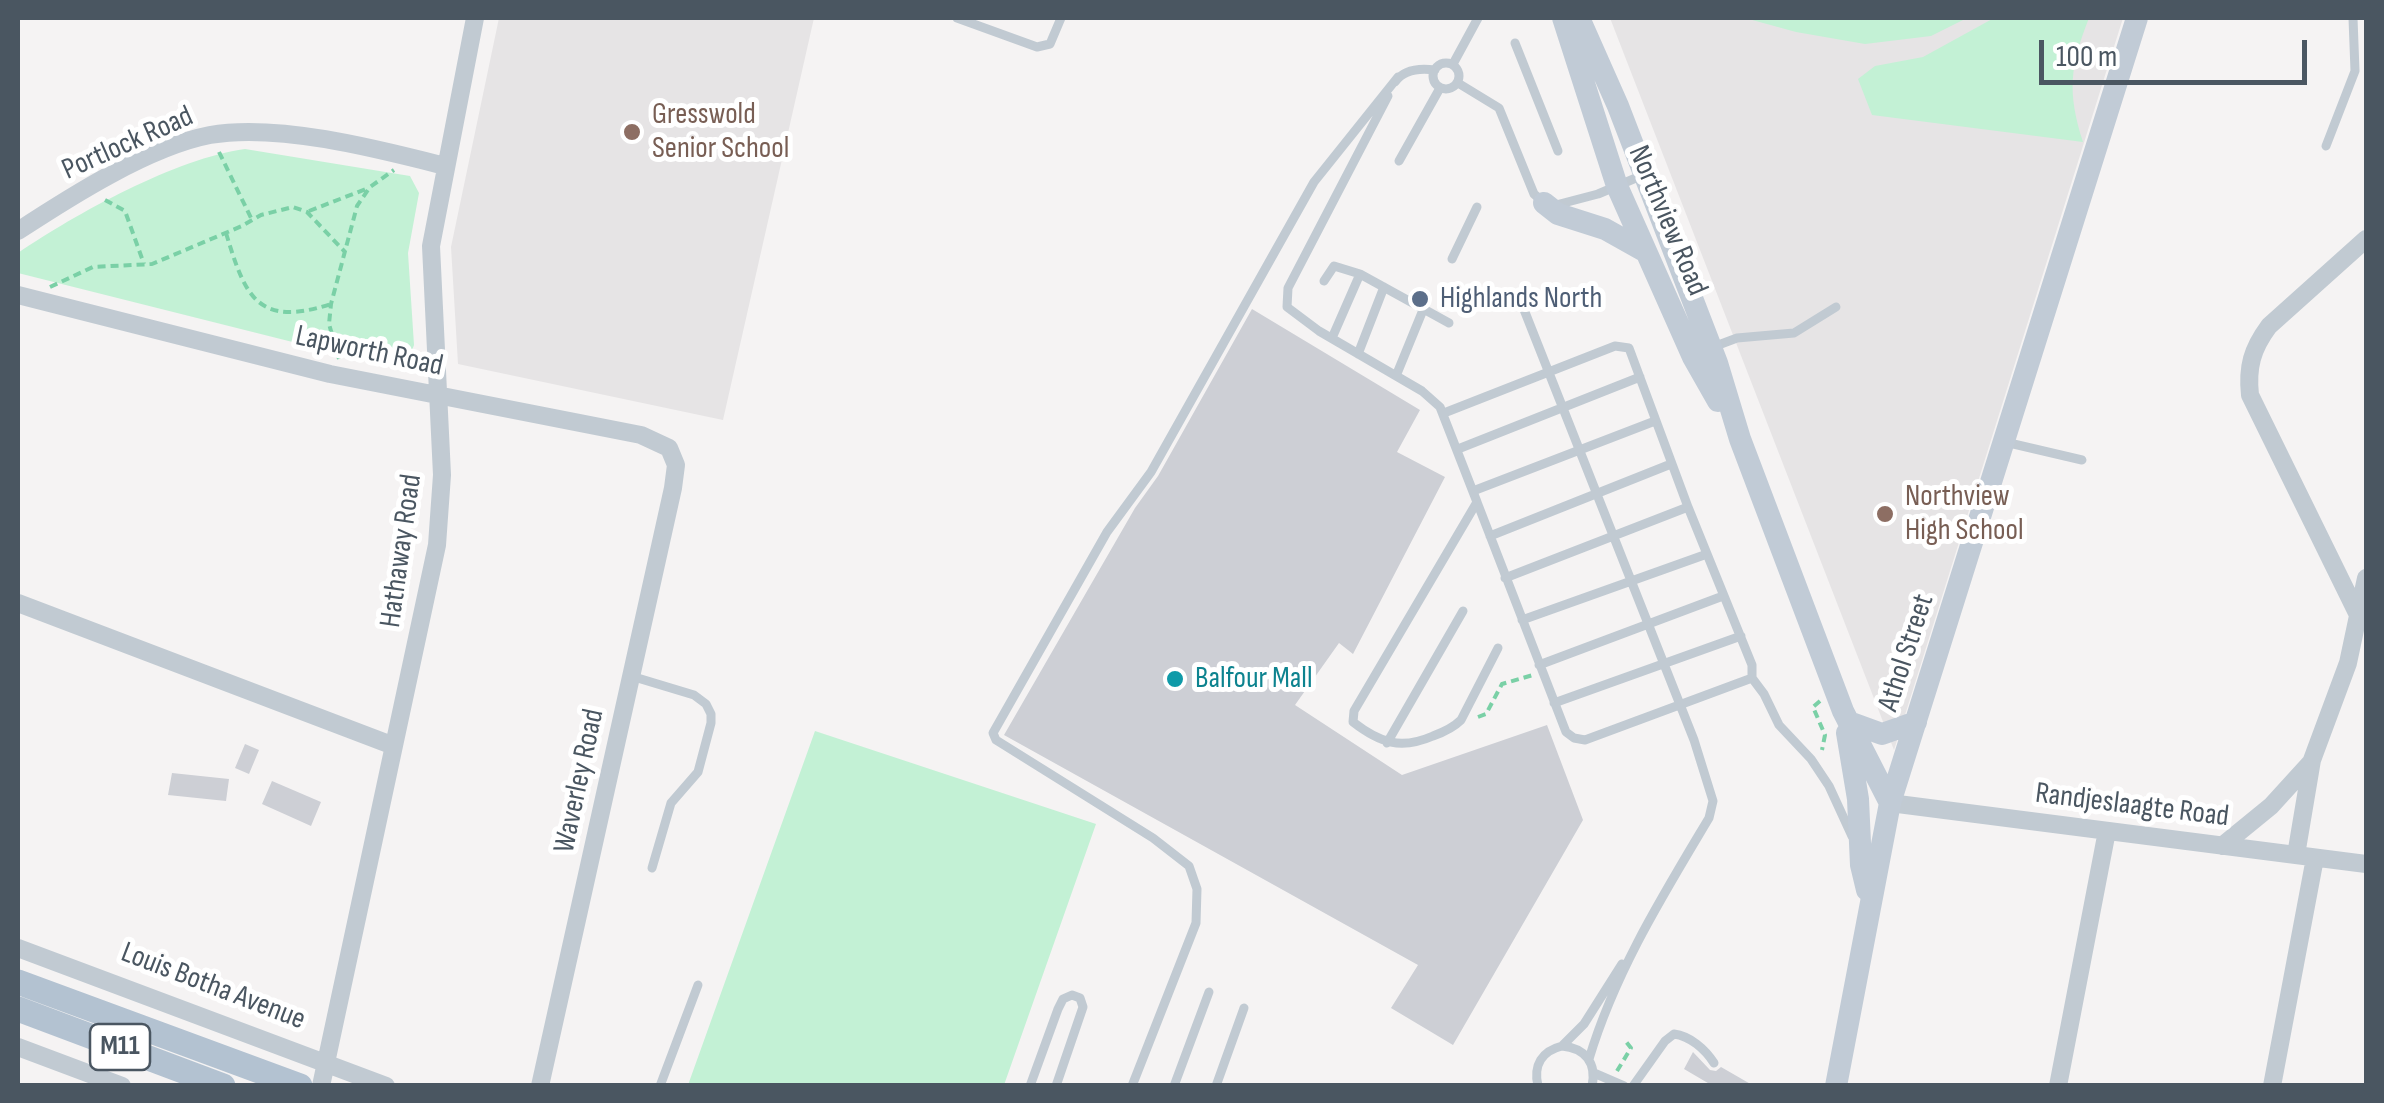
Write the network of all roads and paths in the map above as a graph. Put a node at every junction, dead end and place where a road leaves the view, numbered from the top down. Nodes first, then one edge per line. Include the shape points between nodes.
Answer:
1 (475, 18) edge
2 (957, 18) edge
3 (1061, 18) edge
4 (1478, 18) edge
5 (1563, 18) edge
6 (1579, 18) edge
7 (2137, 18) edge
8 (2354, 18) edge
9 (1515, 43) dead end
10 (1452, 64) junction
11 (1434, 70) junction
12 (1398, 78) junction
13 (1458, 82) junction
14 (1440, 88) junction
15 (211, 135) junction
16 (2326, 146) dead end
17 (1558, 151) dead end
18 (410, 157) junction
19 (1399, 161) dead end
20 (445, 166) junction
21 (1643, 176) junction
22 (1616, 186) junction
23 (370, 188) junction
24 (86, 190) junction
25 (1544, 203) junction
26 (1477, 207) dead end
27 (307, 212) junction
28 (252, 220) junction
29 (18, 231) edge
30 (226, 233) junction
31 (2366, 239) edge
32 (345, 252) junction
33 (1646, 252) junction
34 (1452, 259) dead end
35 (144, 264) junction
36 (1360, 274) junction
37 (1324, 281) dead end
38 (1384, 287) junction
39 (26, 297) edge
40 (1521, 302) dead end
41 (331, 304) junction
42 (1836, 307) dead end
43 (1423, 310) junction
44 (1450, 323) dead end
45 (1332, 338) junction
46 (1710, 348) junction
47 (1358, 354) junction
48 (1396, 376) junction
49 (346, 377) junction
50 (1640, 377) junction
51 (440, 396) junction
52 (1444, 414) junction
53 (1655, 421) junction
54 (1740, 439) junction
55 (2005, 442) junction
56 (1458, 450) junction
57 (2082, 460) dead end
58 (1672, 464) junction
59 (674, 488) joint
60 (1475, 496) junction
61 (1688, 507) junction
62 (1490, 536) junction
63 (1707, 554) junction
64 (1505, 578) junction
65 (2366, 588) edge
66 (1723, 596) junction
67 (18, 603) edge
68 (1463, 611) dead end
69 (2360, 619) junction
70 (1522, 620) junction
71 (1741, 636) junction
72 (1498, 648) dead end
73 (1541, 669) junction
74 (631, 676) junction
75 (1752, 678) junction
76 (1554, 703) junction
77 (1843, 709) junction
78 (1464, 714) junction
79 (1916, 722) junction
80 (1387, 743) junction
81 (394, 746) junction
82 (1811, 759) junction
83 (2312, 760) junction
84 (1890, 803) junction
85 (2107, 831) junction
86 (2222, 846) junction
87 (1861, 852) junction
88 (2306, 856) junction
89 (2366, 864) edge
90 (652, 868) dead end
91 (1870, 898) junction
92 (18, 948) edge
93 (1632, 953) junction
94 (18, 982) edge
95 (698, 985) dead end
96 (1209, 992) dead end
97 (1244, 1008) dead end
98 (18, 1009) edge
99 (1624, 1039) dead end
100 (18, 1046) edge
101 (1562, 1046) junction
102 (1589, 1058) junction
103 (1714, 1063) dead end
104 (327, 1064) junction
105 (1594, 1072) junction
106 (1611, 1080) junction
107 (122, 1086) edge
108 (223, 1086) edge
109 (300, 1086) edge
110 (321, 1086) edge
111 (386, 1086) edge
112 (540, 1086) edge
113 (660, 1086) edge
114 (1030, 1086) edge
115 (1056, 1086) edge
116 (1132, 1086) edge
117 (1174, 1086) edge
118 (1216, 1086) edge
119 (1538, 1086) edge
120 (1592, 1086) edge
121 (1624, 1086) edge
122 (1633, 1086) edge
123 (1836, 1086) edge
124 (2058, 1086) edge
125 (2272, 1086) edge

1 - 20 street, Hathaway Road
2 - 3 lane via 1037,46 1050,44
4 - 10 lane
5 - 22 main road, Northview Road
6 - 21 main road, Northview Road
7 - 55 main road, Athol Street
8 - 16 lane via 2354,71
9 - 17 lane
10 - 11 lane
10 - 13 lane
11 - 12 lane
11 - 14 lane
12 - 45 lane via 1288,288 1288,307
12 - 116 lane via 1314,182 1151,472 1107,532 993,733 1189,866 1197,889 1196,923
13 - 14 lane
13 - 25 lane via 1499,108 1534,194
14 - 19 lane
15 - 18 street, Portlock Road via 267,134
15 - 24 street, Portlock Road
15 - 28 path
18 - 20 street, Portlock Road
18 - 23 path
20 - 51 street, Hathaway Road via 431,246
21 - 22 lane
21 - 46 main road, Northview Road
22 - 25 lane via 1574,202
22 - 33 main road, Northview Road
23 - 27 path
23 - 32 path via 357,206
24 - 29 street, Portlock Road
24 - 35 path via 126,211
25 - 33 main road
26 - 34 lane
27 - 28 path via 293,206
27 - 32 path
28 - 30 path
30 - 35 path
30 - 41 path via 238,274 260,305 296,312
31 - 69 street via 2269,326 2248,376 2250,396
32 - 41 path
33 - 54 main road, Northview Road via 1693,358
35 - 39 path via 94,267
36 - 37 lane via 1334,266
36 - 38 lane
36 - 45 lane
38 - 43 lane
38 - 47 lane
39 - 49 street, Lapworth Road
40 - 93 lane via 1713,800
41 - 49 path via 329,324
42 - 46 lane via 1794,333 1737,338
43 - 44 lane
43 - 48 lane
45 - 47 lane
46 - 54 main road, Northview Road
47 - 48 lane
48 - 52 lane
49 - 51 street, Lapworth Road
50 - 52 lane via 1629,348 1615,346
50 - 53 lane
50 - 56 lane
51 - 59 street, Lapworth Road via 653,438 674,455
51 - 81 street, Hathaway Road via 437,545
52 - 56 lane
53 - 58 lane
53 - 60 lane
54 - 77 main road, Northview Road
55 - 57 lane
55 - 79 main road, Athol Street
56 - 60 lane
58 - 61 lane
58 - 62 lane
59 - 74 street, Waverley Road
60 - 62 lane
60 - 80 lane via 1354,710 1356,725
61 - 63 lane
61 - 64 lane
62 - 64 lane
63 - 66 lane
63 - 70 lane
64 - 70 lane
65 - 69 street
66 - 71 lane
66 - 73 lane
67 - 81 street
68 - 80 lane
69 - 83 street
70 - 73 lane
71 - 75 lane
71 - 76 lane
72 - 78 lane
73 - 76 lane
73 - 78 path via 1502,684 1480,718
74 - 90 lane via 694,696 706,704 711,723 698,772 670,802
74 - 112 street, Waverley Road
75 - 76 lane via 1586,740 1566,732
75 - 82 lane via 1779,725
77 - 79 main road via 1882,734
77 - 82 path via 1813,707 1825,743
77 - 84 main road, Northview Road
77 - 87 main road
78 - 80 lane via 1456,726 1427,739
79 - 84 main road, Athol Street
81 - 104 street, Hathaway Road
82 - 87 lane
83 - 86 street
83 - 88 street
84 - 85 street, Randjeslaagte Road
84 - 91 main road, Athol Street
85 - 86 street, Randjeslaagte Road
85 - 124 street
86 - 88 street, Randjeslaagte Road
87 - 91 main road
88 - 89 street, Randjeslaagte Road
88 - 125 street
91 - 123 main road, Athol Street
92 - 104 street, Louis Botha Avenue
93 - 101 lane
93 - 102 lane
94 - 109 main road, Louis Botha Avenue / M11
95 - 113 lane
96 - 117 lane
97 - 118 lane
98 - 108 main road, M11
99 - 106 path via 1631,1048
100 - 107 street
101 - 102 lane
101 - 119 lane via 1538,1062
102 - 105 lane
103 - 122 lane via 1706,1051 1674,1034
104 - 110 street, Hathaway Road
104 - 111 street, Louis Botha Avenue
105 - 106 lane
105 - 120 lane
106 - 121 lane
114 - 115 lane via 1058,1010 1072,994 1083,1007

